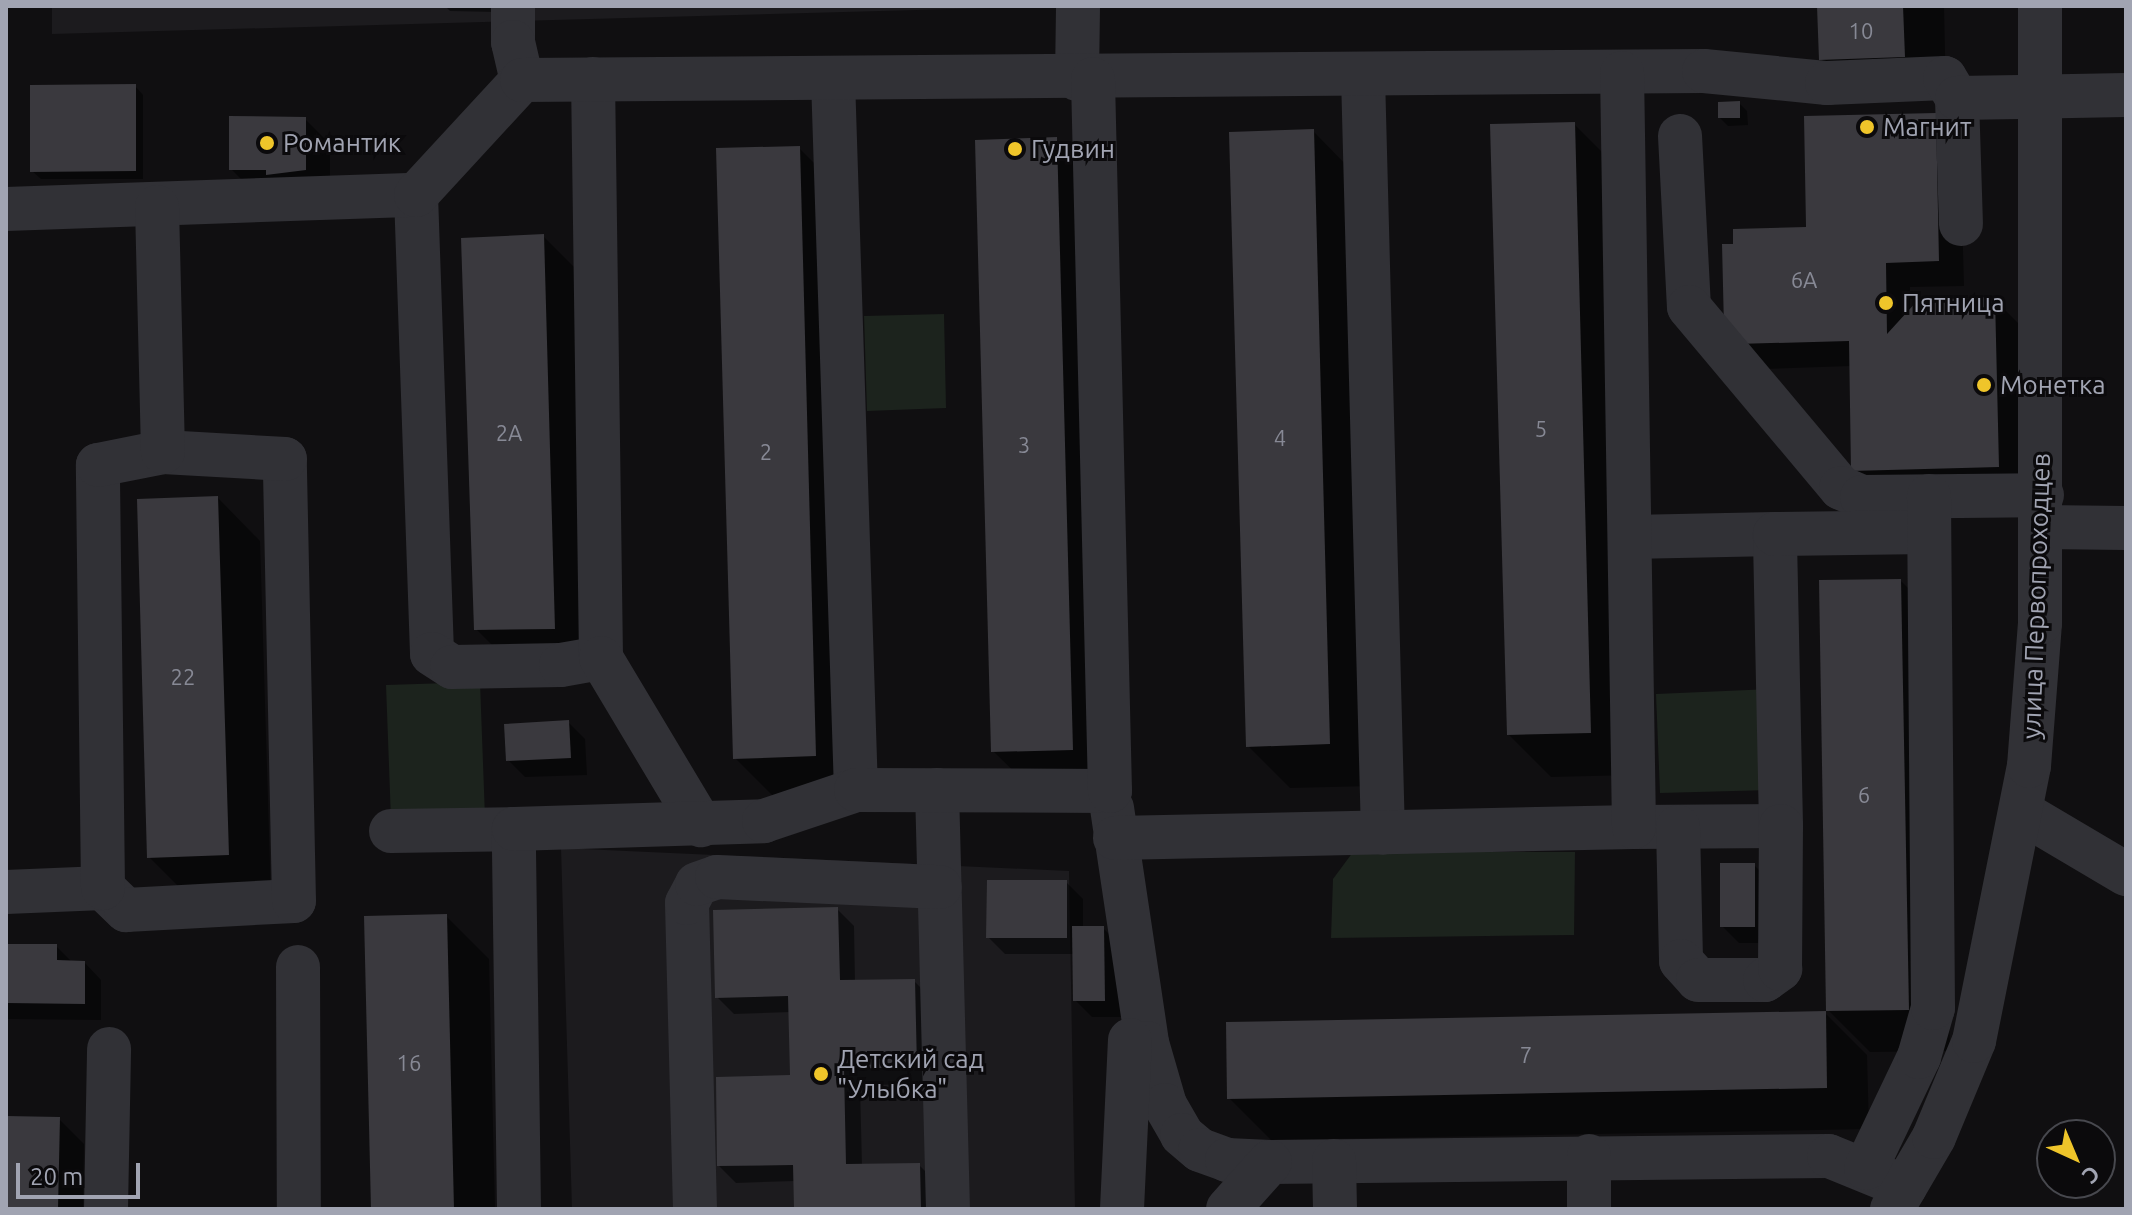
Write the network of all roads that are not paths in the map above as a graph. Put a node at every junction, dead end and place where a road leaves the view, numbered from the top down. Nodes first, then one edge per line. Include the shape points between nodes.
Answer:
1 (513, 6) edge
2 (1078, 6) edge
3 (2040, 6) edge
4 (1622, 73) junction
5 (1363, 76) junction
6 (593, 79) junction
7 (833, 79) junction
8 (1085, 79) junction
9 (522, 80) junction
10 (2126, 95) edge
11 (2041, 97) junction
12 (1957, 98) junction
13 (1680, 136) dead end
14 (416, 195) junction
15 (157, 207) junction
16 (6, 209) edge
17 (1961, 224) dead end
18 (163, 452) junction
19 (2042, 511) junction
20 (1929, 514) junction
21 (2126, 528) edge
22 (1775, 534) junction
23 (1630, 537) junction
24 (601, 658) junction
25 (856, 790) junction
26 (937, 790) junction
27 (1110, 791) junction
28 (2021, 812) junction
29 (701, 825) junction
30 (1781, 826) junction
31 (1634, 827) junction
32 (1678, 827) junction
33 (514, 829) junction
34 (391, 831) dead end
35 (1383, 833) junction
36 (1115, 838) junction
37 (2126, 874) edge
38 (940, 887) junction
39 (103, 888) junction
40 (6, 892) edge
41 (1131, 937) junction
42 (298, 967) dead end
43 (109, 1049) dead end
44 (1589, 1156) junction
45 (1334, 1161) junction
46 (1270, 1162) junction
47 (1866, 1168) junction
48 (1898, 1198) edge
49 (106, 1209) edge
50 (299, 1209) edge
51 (519, 1209) edge
52 (695, 1209) edge
53 (948, 1209) edge
54 (1122, 1209) edge
55 (1228, 1209) edge
56 (1335, 1209) edge
57 (1589, 1209) edge

1 - 9 street via 513,42
2 - 8 street
3 - 11 street, улица Первопроходцев
4 - 5 street
4 - 12 street via 1704,71 1827,83 1945,78
4 - 23 street
5 - 8 street
5 - 35 street
6 - 7 street
6 - 9 street
6 - 24 street
7 - 8 street
7 - 25 street
8 - 27 street
9 - 14 street
10 - 11 street
11 - 12 street
11 - 19 street, улица Первопроходцев
12 - 17 street
13 - 20 street via 1685,290 1697,322 1841,488
14 - 15 street
14 - 24 street via 432,654 452,667 561,665
15 - 16 street
15 - 18 street
18 - 39 street via 98,465
18 - 39 street via 285,459 294,901 126,910
19 - 20 street
19 - 21 street
19 - 28 street, улица Первопроходцев via 2036,701
20 - 22 street
20 - 47 street via 1933,1008 1919,1057
22 - 23 street
22 - 30 street
23 - 31 street
24 - 29 street
25 - 26 street
25 - 29 street via 764,821
26 - 27 street
26 - 38 street
27 - 36 street
28 - 37 street
28 - 48 street, улица Первопроходцев via 1974,1041 1934,1137
29 - 33 street
30 - 32 street
30 - 32 street via 1780,969 1765,980 1691,977 1681,961
31 - 32 street
31 - 35 street
33 - 34 street
33 - 51 street
35 - 36 street
36 - 41 street
38 - 52 street via 717,877 697,884 687,903
38 - 53 street
39 - 40 street
41 - 46 street via 1153,1067 1182,1135 1227,1160
41 - 54 street via 1130,1099
42 - 50 street
43 - 49 street
44 - 45 street
44 - 47 street via 1829,1156
44 - 57 street
45 - 46 street
45 - 56 street
46 - 55 street
47 - 48 street

